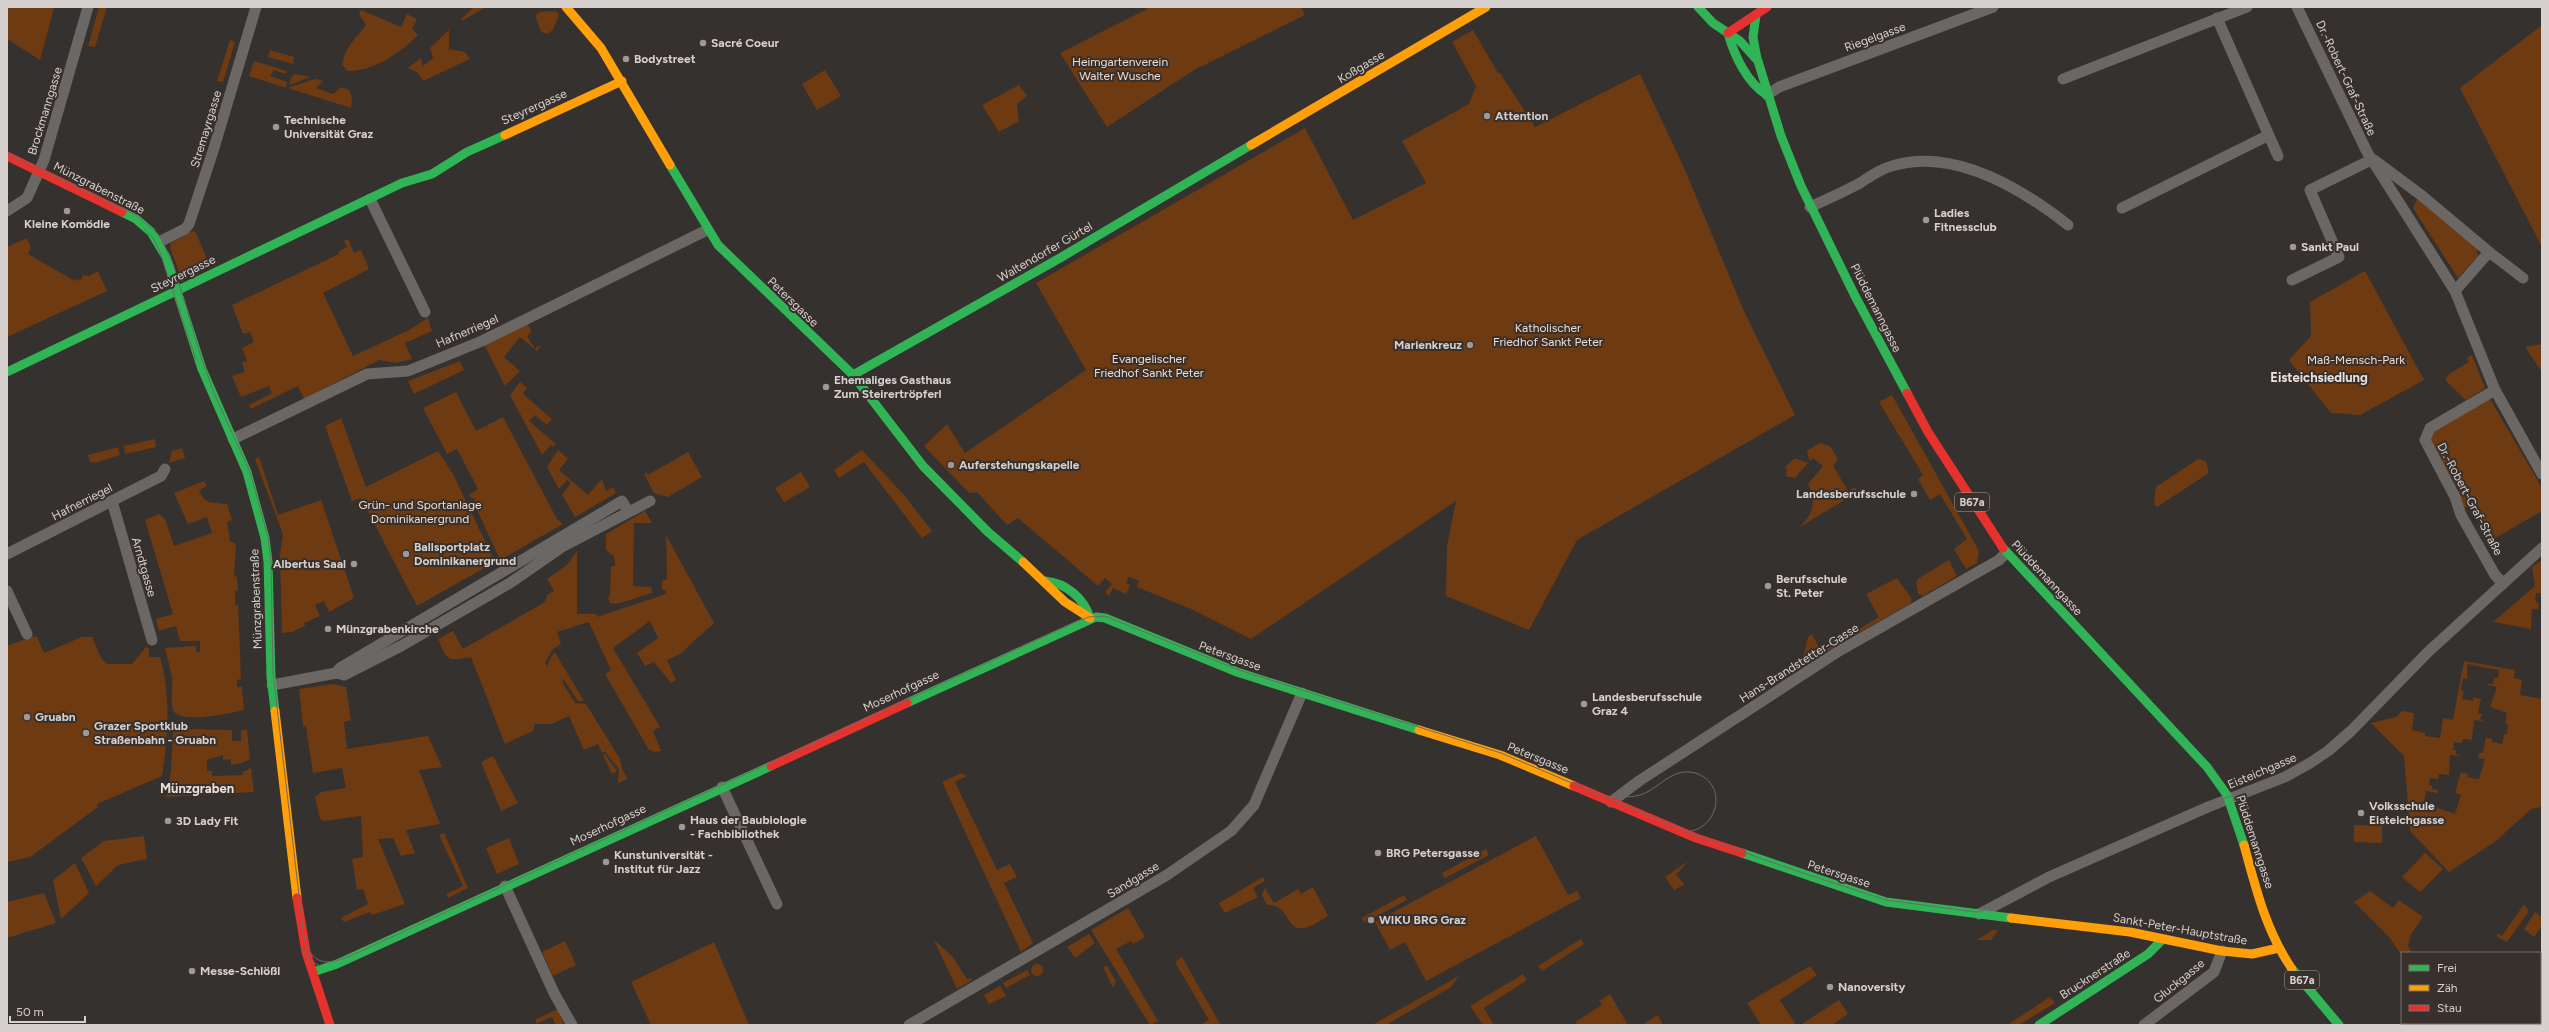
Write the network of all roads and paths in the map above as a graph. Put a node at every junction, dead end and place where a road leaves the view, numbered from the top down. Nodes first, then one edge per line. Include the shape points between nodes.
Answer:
1 (88, 7) edge
2 (256, 7) edge
3 (566, 7) edge
4 (1486, 7) edge
5 (1698, 7) edge
6 (1767, 7) edge
7 (1993, 7) edge
8 (2247, 7) edge
9 (2297, 7) edge
10 (1756, 16) junction
11 (2217, 18) junction
12 (1728, 33) junction
13 (1758, 62) junction
14 (2064, 79) dead end
15 (622, 81) junction
16 (1767, 95) junction
17 (2267, 136) junction
18 (1247, 148) joint
19 (7, 156) edge
20 (2278, 156) dead end
21 (2371, 160) junction
22 (39, 171) junction
23 (370, 199) junction
24 (1810, 207) junction
25 (2122, 208) dead end
26 (7, 211) edge
27 (2068, 225) dead end
28 (707, 230) junction
29 (159, 242) junction
30 (2489, 252) junction
31 (2523, 278) dead end
32 (2292, 280) dead end
33 (2455, 291) junction
34 (177, 292) junction
35 (425, 312) dead end
36 (7, 372) edge
37 (853, 375) junction
38 (2495, 390) junction
39 (233, 439) junction
40 (165, 470) dead end
41 (2542, 474) edge
42 (112, 501) junction
43 (650, 501) dead end
44 (591, 526) junction
45 (2542, 548) edge
46 (2006, 553) junction
47 (7, 554) edge
48 (504, 570) junction
49 (510, 583) junction
50 (2503, 583) junction
51 (7, 591) edge
52 (1090, 618) junction
53 (419, 620) junction
54 (428, 631) junction
55 (27, 634) dead end
56 (152, 640) dead end
57 (336, 673) junction
58 (272, 685) junction
59 (1302, 693) junction
60 (722, 787) junction
61 (2229, 799) junction
62 (1611, 802) junction
63 (505, 886) junction
64 (776, 904) dead end
65 (1979, 914) junction
66 (2163, 939) junction
67 (2279, 948) junction
68 (2222, 951) junction
69 (313, 972) junction
70 (330, 1025) edge
71 (572, 1025) edge
72 (909, 1025) edge
73 (2038, 1025) edge
74 (2144, 1025) edge
75 (2339, 1025) edge

1 - 22 street, Brockmanngasse via 61,106
2 - 29 street, Stremayrgasse via 189,224 185,229
3 - 15 main road, Petersgasse via 601,48
4 - 18 main road, Koßgasse
5 - 12 main road, Plüddemanngasse / B67a via 1713,23
6 - 10 main road
7 - 16 street, Riegelgasse via 1779,87
8 - 11 street
9 - 21 street, Dr.-Robert-Graf-Straße
10 - 12 main road
10 - 13 main road via 1753,37
11 - 14 street
11 - 17 street
12 - 13 main road, Plüddemanngasse / B67a via 1740,40
12 - 16 main road, Plüddemanngasse / B67a via 1732,48 1756,88
13 - 16 main road, Plüddemanngasse / B67a via 1767,84
15 - 23 main road, Steyrergasse via 456,158 429,166
15 - 28 main road, Petersgasse
16 - 24 main road, Plüddemanngasse / B67a
17 - 20 street
17 - 25 street
18 - 37 main road, Waltendorfer Gürtel
19 - 22 main road, Münzgrabenstraße
21 - 30 street, Dr.-Robert-Graf-Straße via 2421,195
21 - 32 street via 2310,190 2339,257
21 - 33 street, Dr.-Robert-Graf-Straße
22 - 26 street, Brockmanngasse via 26,198
22 - 29 main road, Münzgrabenstraße via 136,219 152,232
23 - 34 main road, Steyrergasse
23 - 35 street
24 - 27 street via 1884,169 1911,161 1926,160 1983,174 2021,191
24 - 46 main road, Plüddemanngasse / B67a via 1904,390
28 - 37 main road, Petersgasse via 718,245 760,287
28 - 39 street, Hafnerriegel via 482,341 408,371 367,374
29 - 34 main road, Münzgrabenstraße
30 - 31 street, Dr.-Robert-Graf-Straße
30 - 33 street
33 - 38 street, Dr.-Robert-Graf-Straße
34 - 36 main road, Steyrergasse
34 - 39 main road, Münzgrabenstraße via 202,369
37 - 52 main road, Petersgasse via 938,482 988,532 1072,608
38 - 41 street, Dr.-Robert-Graf-Straße
38 - 50 street, Dr.-Robert-Graf-Straße via 2430,428 2425,440 2455,497 2461,515 2495,575
39 - 58 main road, Münzgrabenstraße via 247,472 265,538
40 - 42 street, Hafnerriegel via 161,476
42 - 47 street, Hafnerriegel
42 - 56 street, Arndtgasse
43 - 44 street via 625,506
44 - 48 street
44 - 49 street
45 - 50 street, Eisteichgasse
46 - 61 main road, Plüddemanngasse / B67a via 2207,767
46 - 62 street, Hans-Brandstetter-Gasse via 1999,560 1833,655 1639,781
48 - 49 street
48 - 53 street
49 - 54 street
50 - 61 street, Eisteichgasse via 2428,652 2328,751 2289,776
51 - 55 street
52 - 59 main road, Petersgasse via 1104,618 1237,672
52 - 60 main road, Moserhofgasse
53 - 54 street
53 - 57 street via 340,668
54 - 57 street via 344,675
57 - 58 street
58 - 69 main road, Münzgrabenstraße via 300,925
59 - 62 main road, Petersgasse via 1500,755
59 - 72 street, Sandgasse via 1254,805 1231,831 1167,875
60 - 63 main road, Moserhofgasse
60 - 64 street
61 - 65 street, Eisteichgasse via 2049,877
61 - 67 main road, Plüddemanngasse / B67a via 2268,925
62 - 65 main road, Petersgasse via 1722,847 1886,902
63 - 69 main road, Moserhofgasse via 337,964
63 - 71 street via 554,993
65 - 66 main road, Sankt-Peter-Hauptstraße via 2130,932
66 - 68 main road, Sankt-Peter-Hauptstraße
66 - 73 main road, Brucknerstraße via 2148,954
67 - 68 main road, Sankt-Peter-Hauptstraße via 2252,954
67 - 75 main road, B67a
68 - 74 street, Gluckgasse via 2214,972
69 - 70 main road, Münzgrabenstraße

